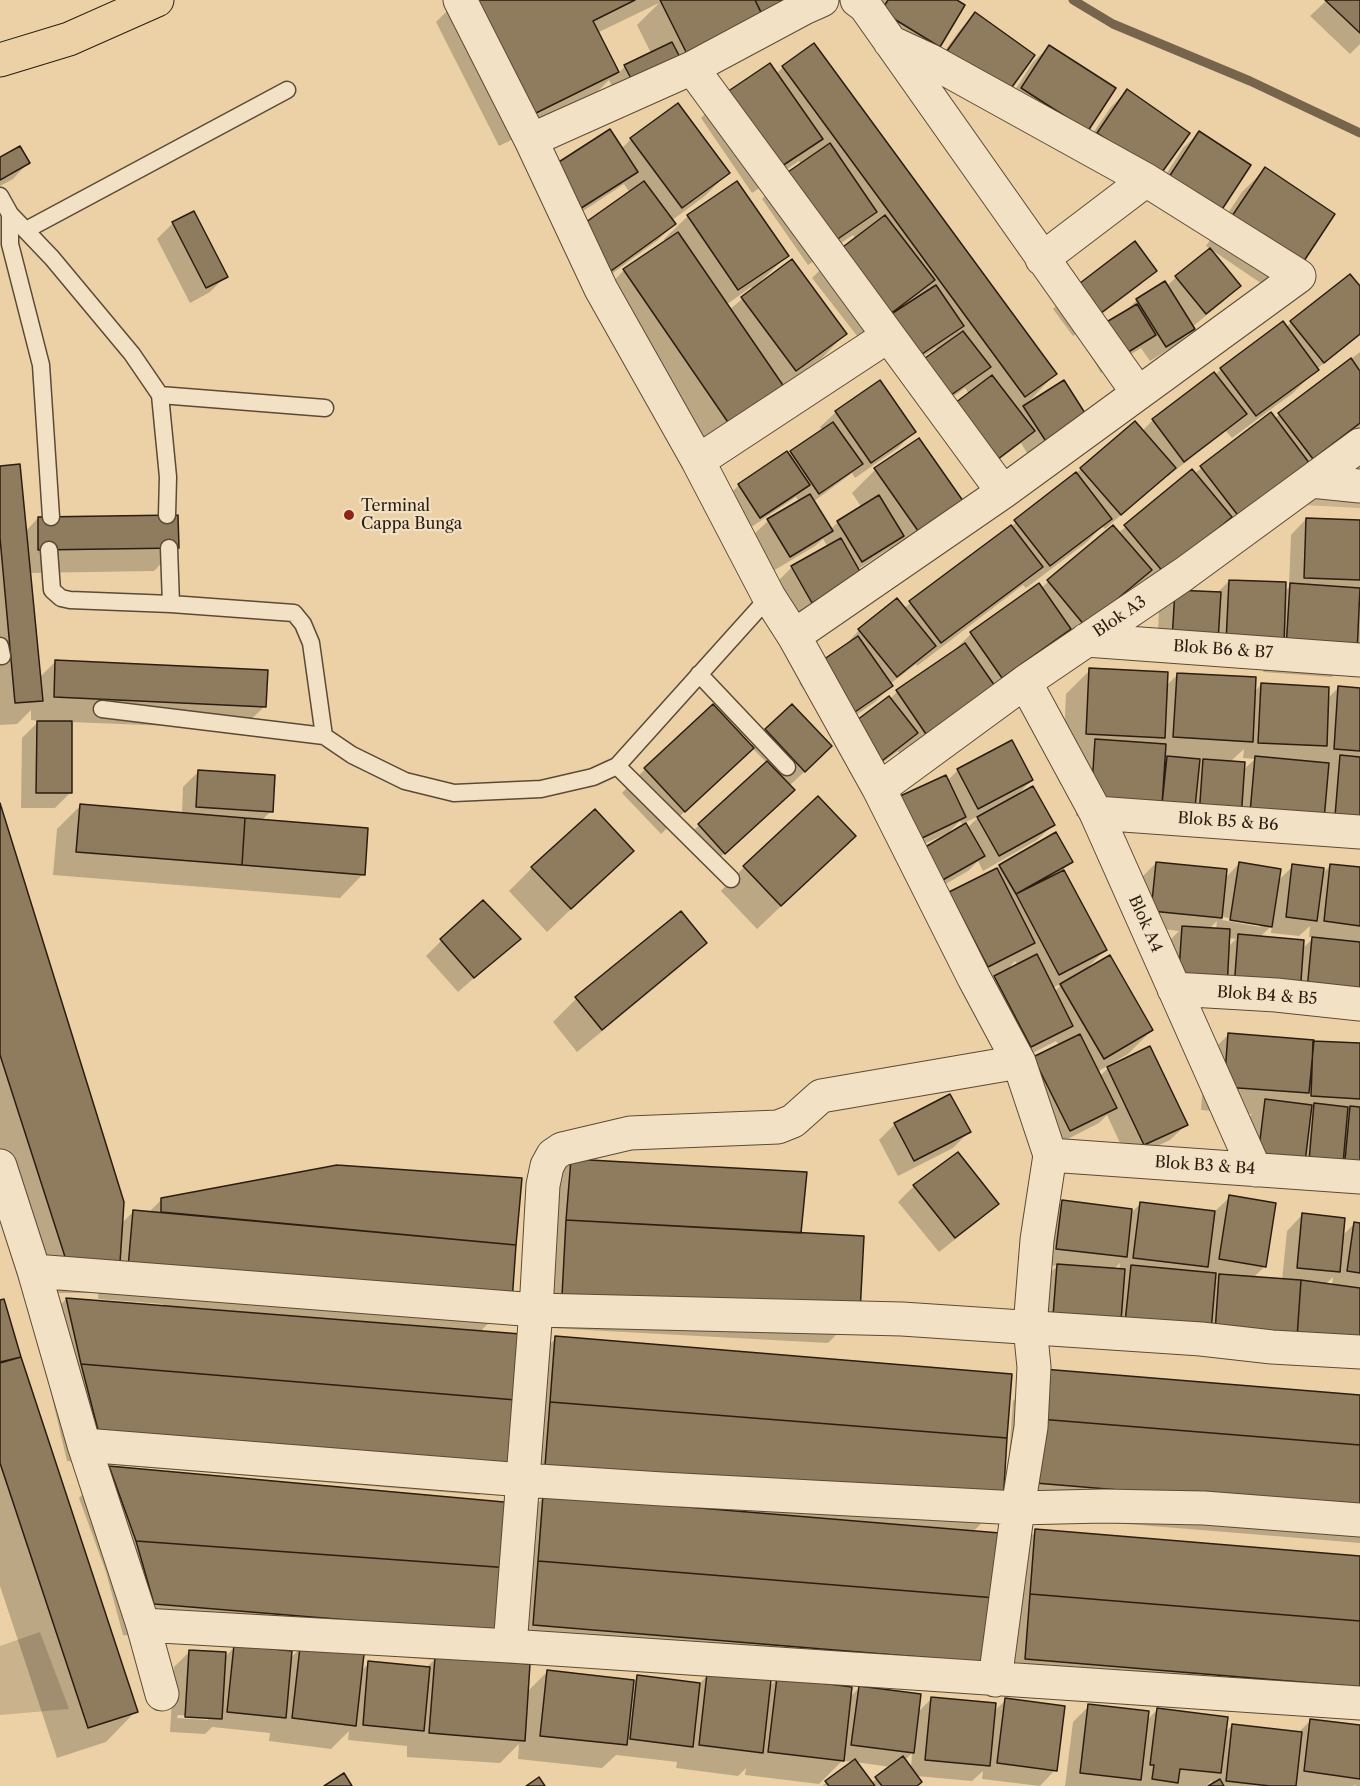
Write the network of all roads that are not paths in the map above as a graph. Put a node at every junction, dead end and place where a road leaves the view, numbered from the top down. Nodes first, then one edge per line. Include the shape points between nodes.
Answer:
1 (157, 0) edge
2 (460, 0) edge
3 (822, 0) edge
4 (857, 0) edge
5 (890, 42) junction
6 (0, 60) edge
7 (692, 68) junction
8 (287, 90) dead end
9 (531, 140) junction
10 (1146, 180) junction
11 (0, 196) edge
12 (10, 214) junction
13 (26, 230) junction
14 (1042, 259) junction
15 (888, 336) junction
16 (1138, 393) junction
17 (160, 395) junction
18 (325, 408) dead end
19 (1360, 445) edge
20 (698, 461) junction
21 (1311, 481) junction
22 (1360, 486) edge
23 (1003, 492) junction
24 (167, 514) dead end
25 (51, 517) dead end
26 (169, 548) dead end
27 (49, 550) dead end
28 (769, 597) junction
29 (171, 604) junction
30 (794, 636) junction
31 (1086, 640) junction
32 (1360, 660) edge
33 (699, 674) junction
34 (1025, 682) junction
35 (102, 709) dead end
36 (324, 736) junction
37 (617, 766) junction
38 (787, 767) dead end
39 (879, 789) junction
40 (1096, 813) junction
41 (1360, 832) edge
42 (731, 879) dead end
43 (1174, 989) junction
44 (1360, 1004) edge
45 (1019, 1062) junction
46 (1050, 1155) junction
47 (0, 1166) edge
48 (1255, 1170) junction
49 (1360, 1177) edge
50 (34, 1271) junction
51 (536, 1311) junction
52 (1030, 1327) junction
53 (1360, 1352) edge
54 (84, 1445) junction
55 (523, 1480) junction
56 (1018, 1508) junction
57 (1360, 1520) edge
58 (143, 1625) junction
59 (510, 1646) junction
60 (995, 1680) junction
61 (162, 1694) dead end
62 (1360, 1704) edge

1 - 6 highway via 69,39
2 - 9 street
3 - 7 street
4 - 5 street
5 - 10 street
5 - 14 street
7 - 9 street
7 - 15 street
8 - 13 lane
9 - 20 street via 601,289
10 - 14 street
10 - 16 street via 1310,269
11 - 12 lane
12 - 13 lane
12 - 25 lane via 9,244 41,365
13 - 17 lane via 132,354
14 - 16 street
15 - 20 street
15 - 23 street
16 - 23 street
17 - 18 lane
17 - 24 lane via 168,477
19 - 21 street, Blok A3
20 - 28 street
21 - 22 street
21 - 31 street, Blok A3
23 - 30 street
26 - 29 lane
27 - 29 lane via 54,594 70,600
28 - 30 street
28 - 33 lane
29 - 36 lane via 297,615 311,643
30 - 39 street
31 - 32 street, Blok B6 & B7
31 - 34 street, Blok A3
33 - 37 lane
33 - 38 lane
34 - 39 street, Blok A3
34 - 40 street, Blok A4
35 - 36 lane
36 - 37 lane via 352,755 405,781 454,793 541,789 593,777
37 - 42 lane
39 - 45 street
40 - 41 street, Blok B5 & B6
40 - 43 street, Blok A4
43 - 44 street, Blok B4 & B5
43 - 48 street, Blok A4
45 - 46 street
45 - 51 street via 821,1096 793,1121 778,1127 630,1133 562,1149 547,1166 543,1185
46 - 48 street, Blok B3 & B4
46 - 52 street via 1037,1240
47 - 50 street
48 - 49 street, Blok B3 & B4
50 - 51 street
50 - 54 street
51 - 52 street via 902,1319
51 - 55 street
52 - 53 street
52 - 56 street via 1034,1367 1031,1427
54 - 55 street
54 - 58 street
55 - 56 street
55 - 59 street
56 - 57 street via 1204,1508
56 - 60 street
58 - 59 street
58 - 61 street
59 - 60 street
60 - 62 street

